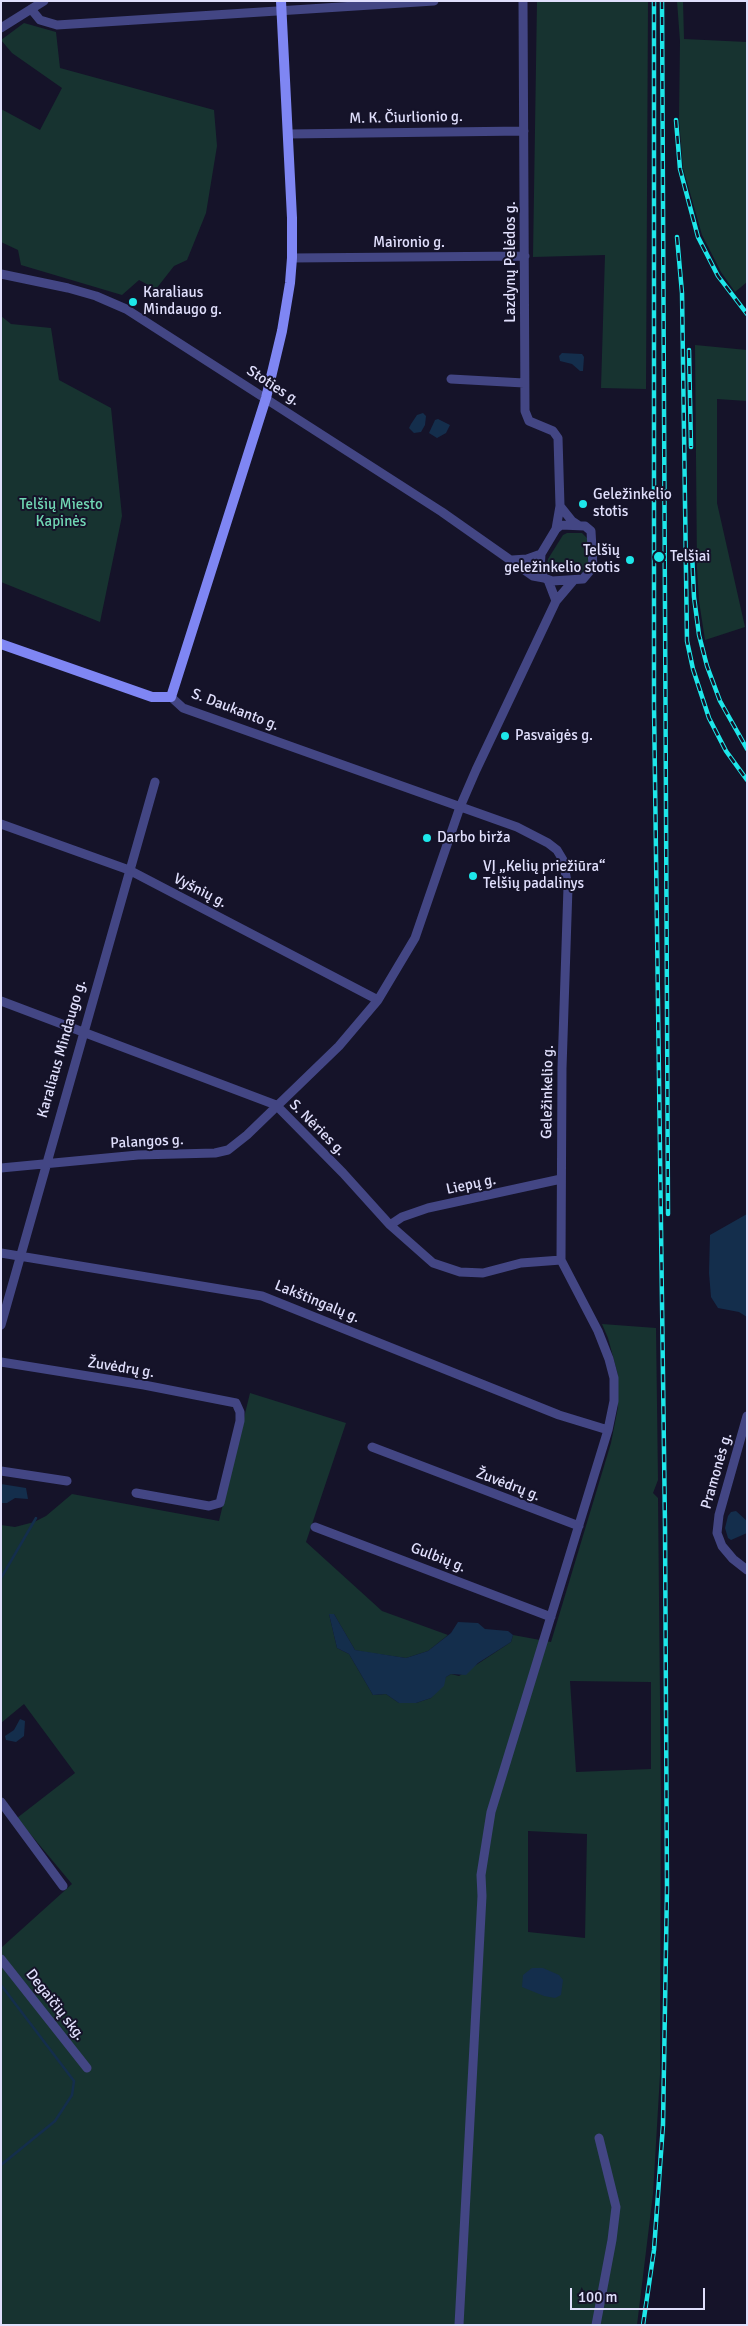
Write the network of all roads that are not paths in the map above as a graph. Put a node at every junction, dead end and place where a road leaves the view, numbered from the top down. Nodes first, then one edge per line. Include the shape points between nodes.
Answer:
1 (44, 1) edge
2 (434, 1) edge
3 (523, 1) edge
4 (281, 6) edge
5 (32, 10) junction
6 (1, 28) edge
7 (524, 131) junction
8 (288, 134) junction
9 (526, 256) junction
10 (292, 258) junction
11 (1, 274) edge
12 (451, 379) dead end
13 (524, 383) junction
14 (266, 398) junction
15 (560, 506) junction
16 (578, 525) junction
17 (556, 529) junction
18 (541, 554) junction
19 (512, 560) junction
20 (546, 579) junction
21 (573, 581) junction
22 (556, 601) junction
23 (1, 644) edge
24 (172, 697) junction
25 (155, 782) dead end
26 (460, 807) junction
27 (1, 824) edge
28 (129, 870) junction
29 (378, 1000) junction
30 (1, 1001) edge
31 (83, 1032) junction
32 (276, 1105) junction
33 (46, 1164) junction
34 (1, 1168) edge
35 (561, 1179) junction
36 (390, 1225) junction
37 (1, 1254) edge
38 (20, 1256) junction
39 (561, 1260) junction
40 (1, 1325) edge
41 (1, 1362) edge
42 (747, 1416) edge
43 (608, 1430) junction
44 (372, 1447) dead end
45 (1, 1471) edge
46 (67, 1481) dead end
47 (136, 1493) dead end
48 (579, 1526) junction
49 (315, 1527) dead end
50 (747, 1570) edge
51 (551, 1617) junction
52 (1, 1802) edge
53 (63, 1886) dead end
54 (1, 1959) edge
55 (87, 2068) dead end
56 (598, 2138) dead end
57 (459, 2325) edge
58 (596, 2325) edge

1 - 5 street
2 - 4 street
3 - 7 street, Lazdynų Pelėdos g.
4 - 5 street via 57,25 40,20
4 - 8 main road
5 - 6 street
7 - 8 street, M. K. Čiurlionio g.
7 - 9 street, Lazdynų Pelėdos g.
8 - 10 main road
9 - 10 street, Maironio g.
9 - 13 street, Lazdynų Pelėdos g.
10 - 14 main road via 282,331
11 - 14 street, Stoties g. via 68,288 126,309
12 - 13 street
13 - 15 street, Lazdynų Pelėdos g. via 525,411 530,421 553,431 558,438
14 - 19 street, Stoties g.
14 - 24 main road
15 - 16 street
15 - 17 street, Lazdynų Pelėdos g.
16 - 17 street via 561,525
16 - 21 street via 591,531 593,567 583,579
17 - 18 street
18 - 19 street
18 - 20 street via 540,570
19 - 20 street, Stoties g. via 533,576
20 - 21 street
20 - 22 street
21 - 22 street
22 - 26 street
23 - 24 main road, S. Daukanto g. via 152,697
24 - 26 street, S. Daukanto g. via 183,708
25 - 28 street, Karaliaus Mindaugo g.
26 - 29 street via 415,938
26 - 35 street, Geležinkelio g. via 538,837 557,850 563,860 568,887
27 - 28 street, Vyšnių g.
28 - 29 street, Vyšnių g.
28 - 31 street, Karaliaus Mindaugo g.
29 - 32 street via 339,1046
30 - 31 street, S. Nėries g.
31 - 32 street, S. Nėries g.
31 - 33 street, Karaliaus Mindaugo g.
32 - 33 street, Palangos g. via 239,1143 222,1152 138,1155
32 - 36 street, S. Nėries g.
33 - 34 street, Palangos g.
33 - 38 street, Karaliaus Mindaugo g.
35 - 36 street, Liepų g. via 428,1208
35 - 39 street, Geležinkelio g.
36 - 39 street, S. Nėries g. via 433,1263 460,1272 483,1273 521,1263
37 - 38 street, Lakštingalų g.
38 - 40 street, Karaliaus Mindaugo g.
38 - 43 street, Lakštingalų g. via 262,1296 559,1415
39 - 43 street, Geležinkelio g. via 610,1359 614,1401
41 - 47 street, Žuvėdrų g. via 236,1403 240,1421 220,1503 209,1506
42 - 50 street, Pramonės g. via 716,1533 722,1546
43 - 48 street, Geležinkelio g.
44 - 48 street, Žuvėdrų g.
45 - 46 street
48 - 51 street, Geležinkelio g.
49 - 51 street, Gulbių g.
51 - 57 street, Geležinkelio g. via 491,1812 481,1875
52 - 53 street
54 - 55 street, Degaičių skg.
56 - 58 street via 616,2207

